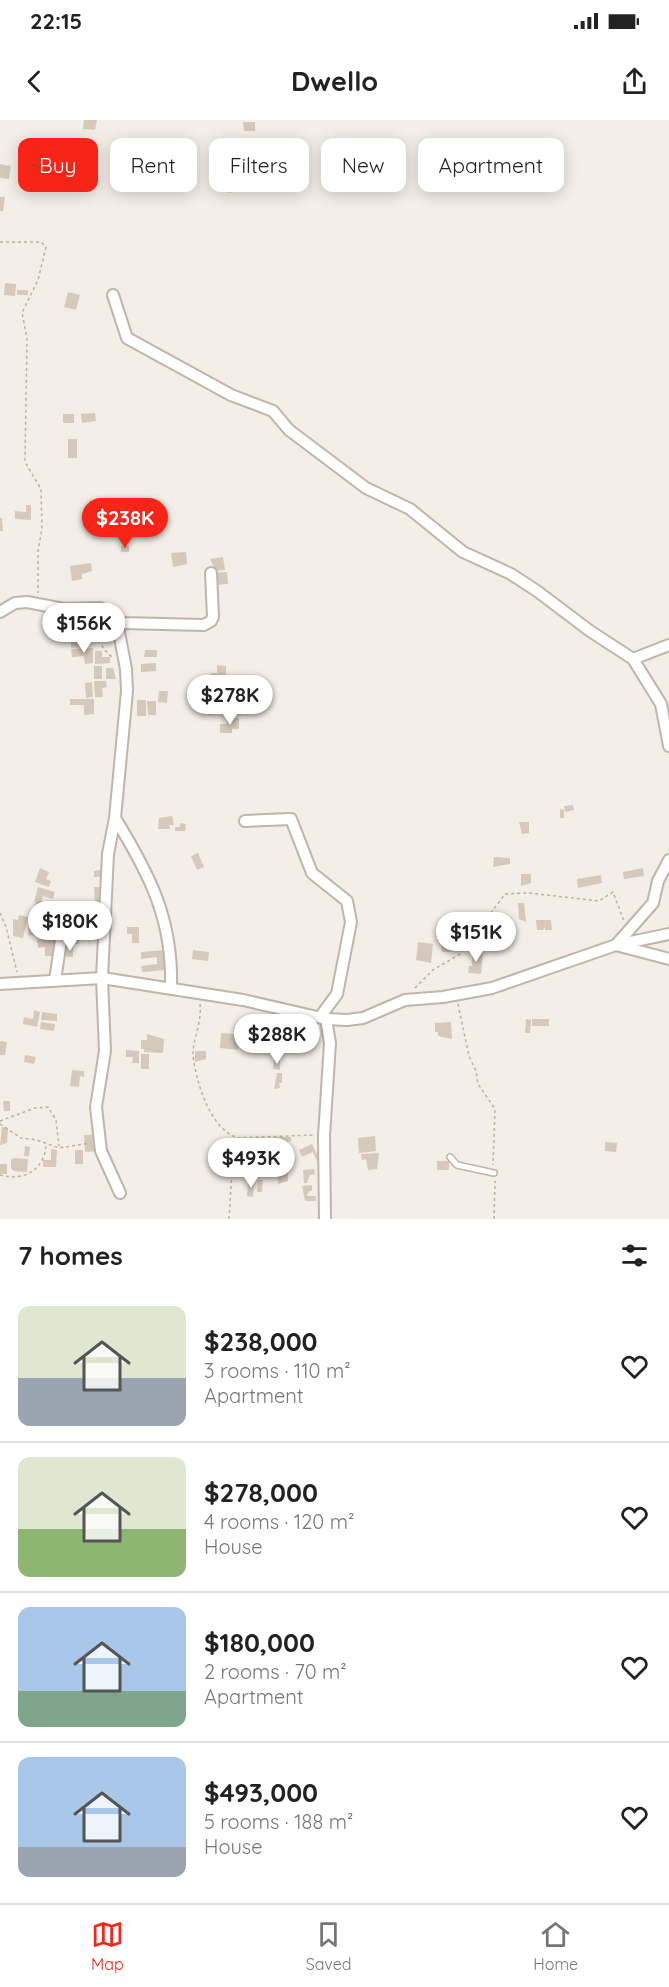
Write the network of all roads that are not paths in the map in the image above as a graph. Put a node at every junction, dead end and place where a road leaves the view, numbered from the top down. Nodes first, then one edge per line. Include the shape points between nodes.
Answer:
1 (113, 296) dead end
2 (212, 573) dead end
3 (0, 612) edge
4 (117, 621) junction
5 (669, 645) edge
6 (633, 659) junction
7 (669, 746) edge
8 (115, 818) junction
9 (244, 820) dead end
10 (669, 860) edge
11 (41, 908) dead end
12 (669, 934) edge
13 (616, 945) junction
14 (669, 959) edge
15 (102, 978) junction
16 (55, 980) junction
17 (6, 983) edge
18 (171, 987) junction
19 (323, 1018) junction
20 (450, 1157) dead end
21 (494, 1173) road end
22 (120, 1193) dead end
23 (325, 1219) edge

1 - 6 street via 130,341 231,395 273,411 289,430 366,488 410,509 463,552 537,591
2 - 4 street via 213,617 209,624
3 - 4 street via 15,603 104,609
4 - 8 street via 127,691
5 - 6 street
6 - 7 street via 661,704
8 - 15 street via 108,854
8 - 18 street via 143,865 160,905 171,953
9 - 19 street via 291,819 312,873 347,901 351,922 337,994
10 - 13 street via 653,903
11 - 16 street via 65,914
12 - 13 street
13 - 14 street
13 - 19 street via 504,984 458,995 405,1000 363,1018
15 - 16 street
15 - 18 street
15 - 22 street via 105,1051 96,1107 104,1162
16 - 17 street
18 - 19 street
19 - 23 street via 330,1043 324,1136
20 - 21 lane via 457,1165

